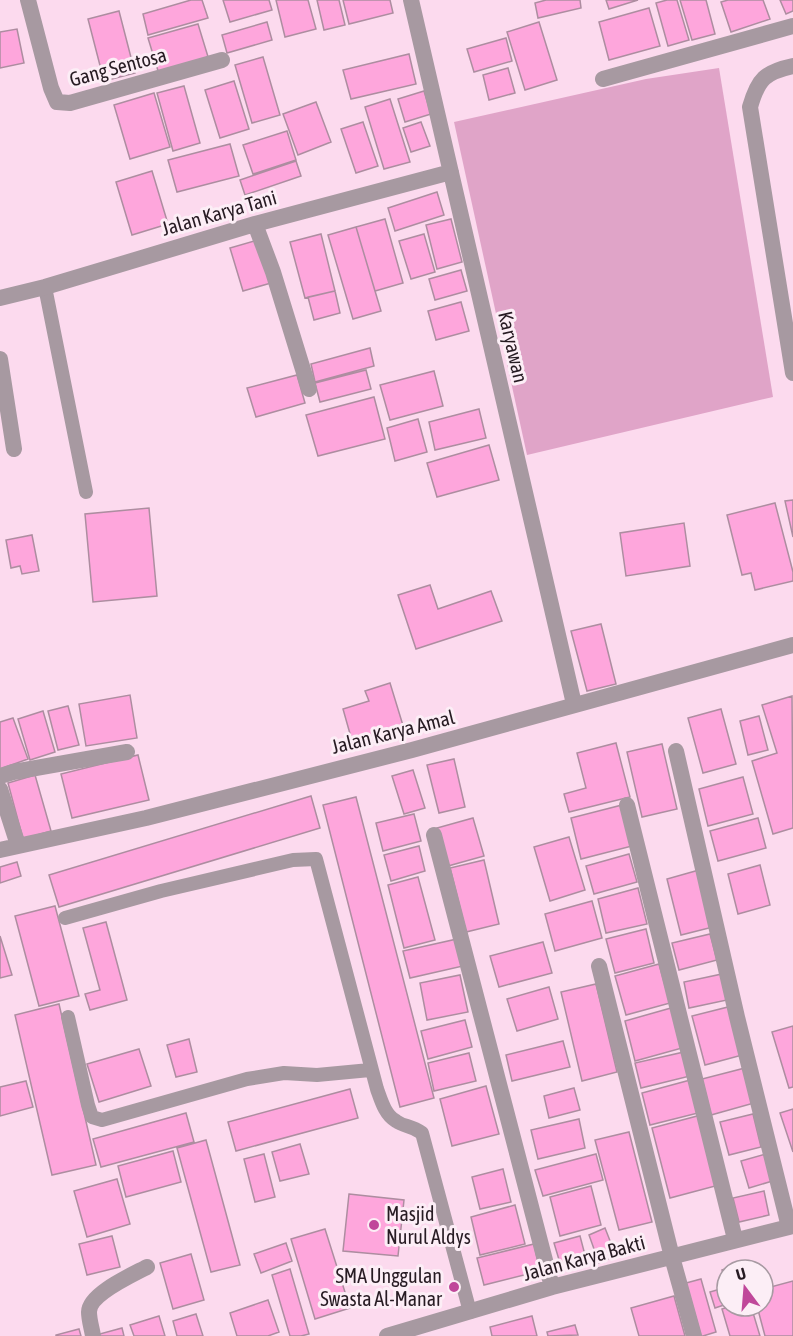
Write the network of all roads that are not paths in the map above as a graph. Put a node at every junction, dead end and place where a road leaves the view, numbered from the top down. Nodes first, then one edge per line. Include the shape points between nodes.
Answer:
1 (28, 0) edge
2 (411, 0) edge
3 (793, 26) edge
4 (222, 60) dead end
5 (793, 66) edge
6 (603, 79) dead end
7 (451, 172) junction
8 (255, 224) junction
9 (45, 287) junction
10 (0, 298) edge
11 (0, 359) edge
12 (793, 373) edge
13 (309, 389) dead end
14 (14, 449) dead end
15 (86, 492) dead end
16 (793, 645) edge
17 (574, 704) junction
18 (676, 751) dead end
19 (127, 752) dead end
20 (0, 776) edge
21 (0, 789) edge
22 (627, 805) dead end
23 (434, 835) dead end
24 (18, 845) junction
25 (0, 850) edge
26 (65, 918) dead end
27 (599, 966) dead end
28 (68, 1017) dead end
29 (370, 1070) junction
30 (791, 1226) edge
31 (735, 1239) junction
32 (672, 1257) junction
33 (147, 1267) dead end
34 (552, 1287) junction
35 (470, 1312) junction
36 (423, 1331) edge
37 (93, 1336) edge
38 (387, 1336) edge
39 (694, 1336) edge

1 - 4 street, Gang Sentosa via 57,102 70,103
2 - 7 street, Karyawan
3 - 6 street
5 - 12 street via 774,70 762,79 750,107
7 - 8 street, Jalan Karya Tani
7 - 17 street, Karyawan
8 - 9 street, Jalan Karya Tani
8 - 13 street
9 - 10 street, Jalan Karya Tani
9 - 15 lane
11 - 14 street
16 - 17 street, Jalan Karya Amal
17 - 24 street, Jalan Karya Amal via 146,818
18 - 30 street via 737,1017
19 - 20 street
21 - 24 street
22 - 31 street
23 - 34 street
24 - 25 street, Jalan Karya Amal
26 - 29 lane via 161,891 316,858
27 - 32 street
28 - 29 lane via 88,1106 92,1117 102,1120 247,1079 284,1073 317,1075
29 - 35 lane via 389,1115 422,1133
30 - 31 street, Jalan Karya Bakti
31 - 32 street, Jalan Karya Bakti
32 - 34 street, Jalan Karya Bakti
32 - 39 street
33 - 37 street via 98,1295 89,1312
34 - 35 street, Jalan Karya Bakti
35 - 36 street, Jalan Karya Bakti
36 - 38 street, Jalan Karya Bakti

